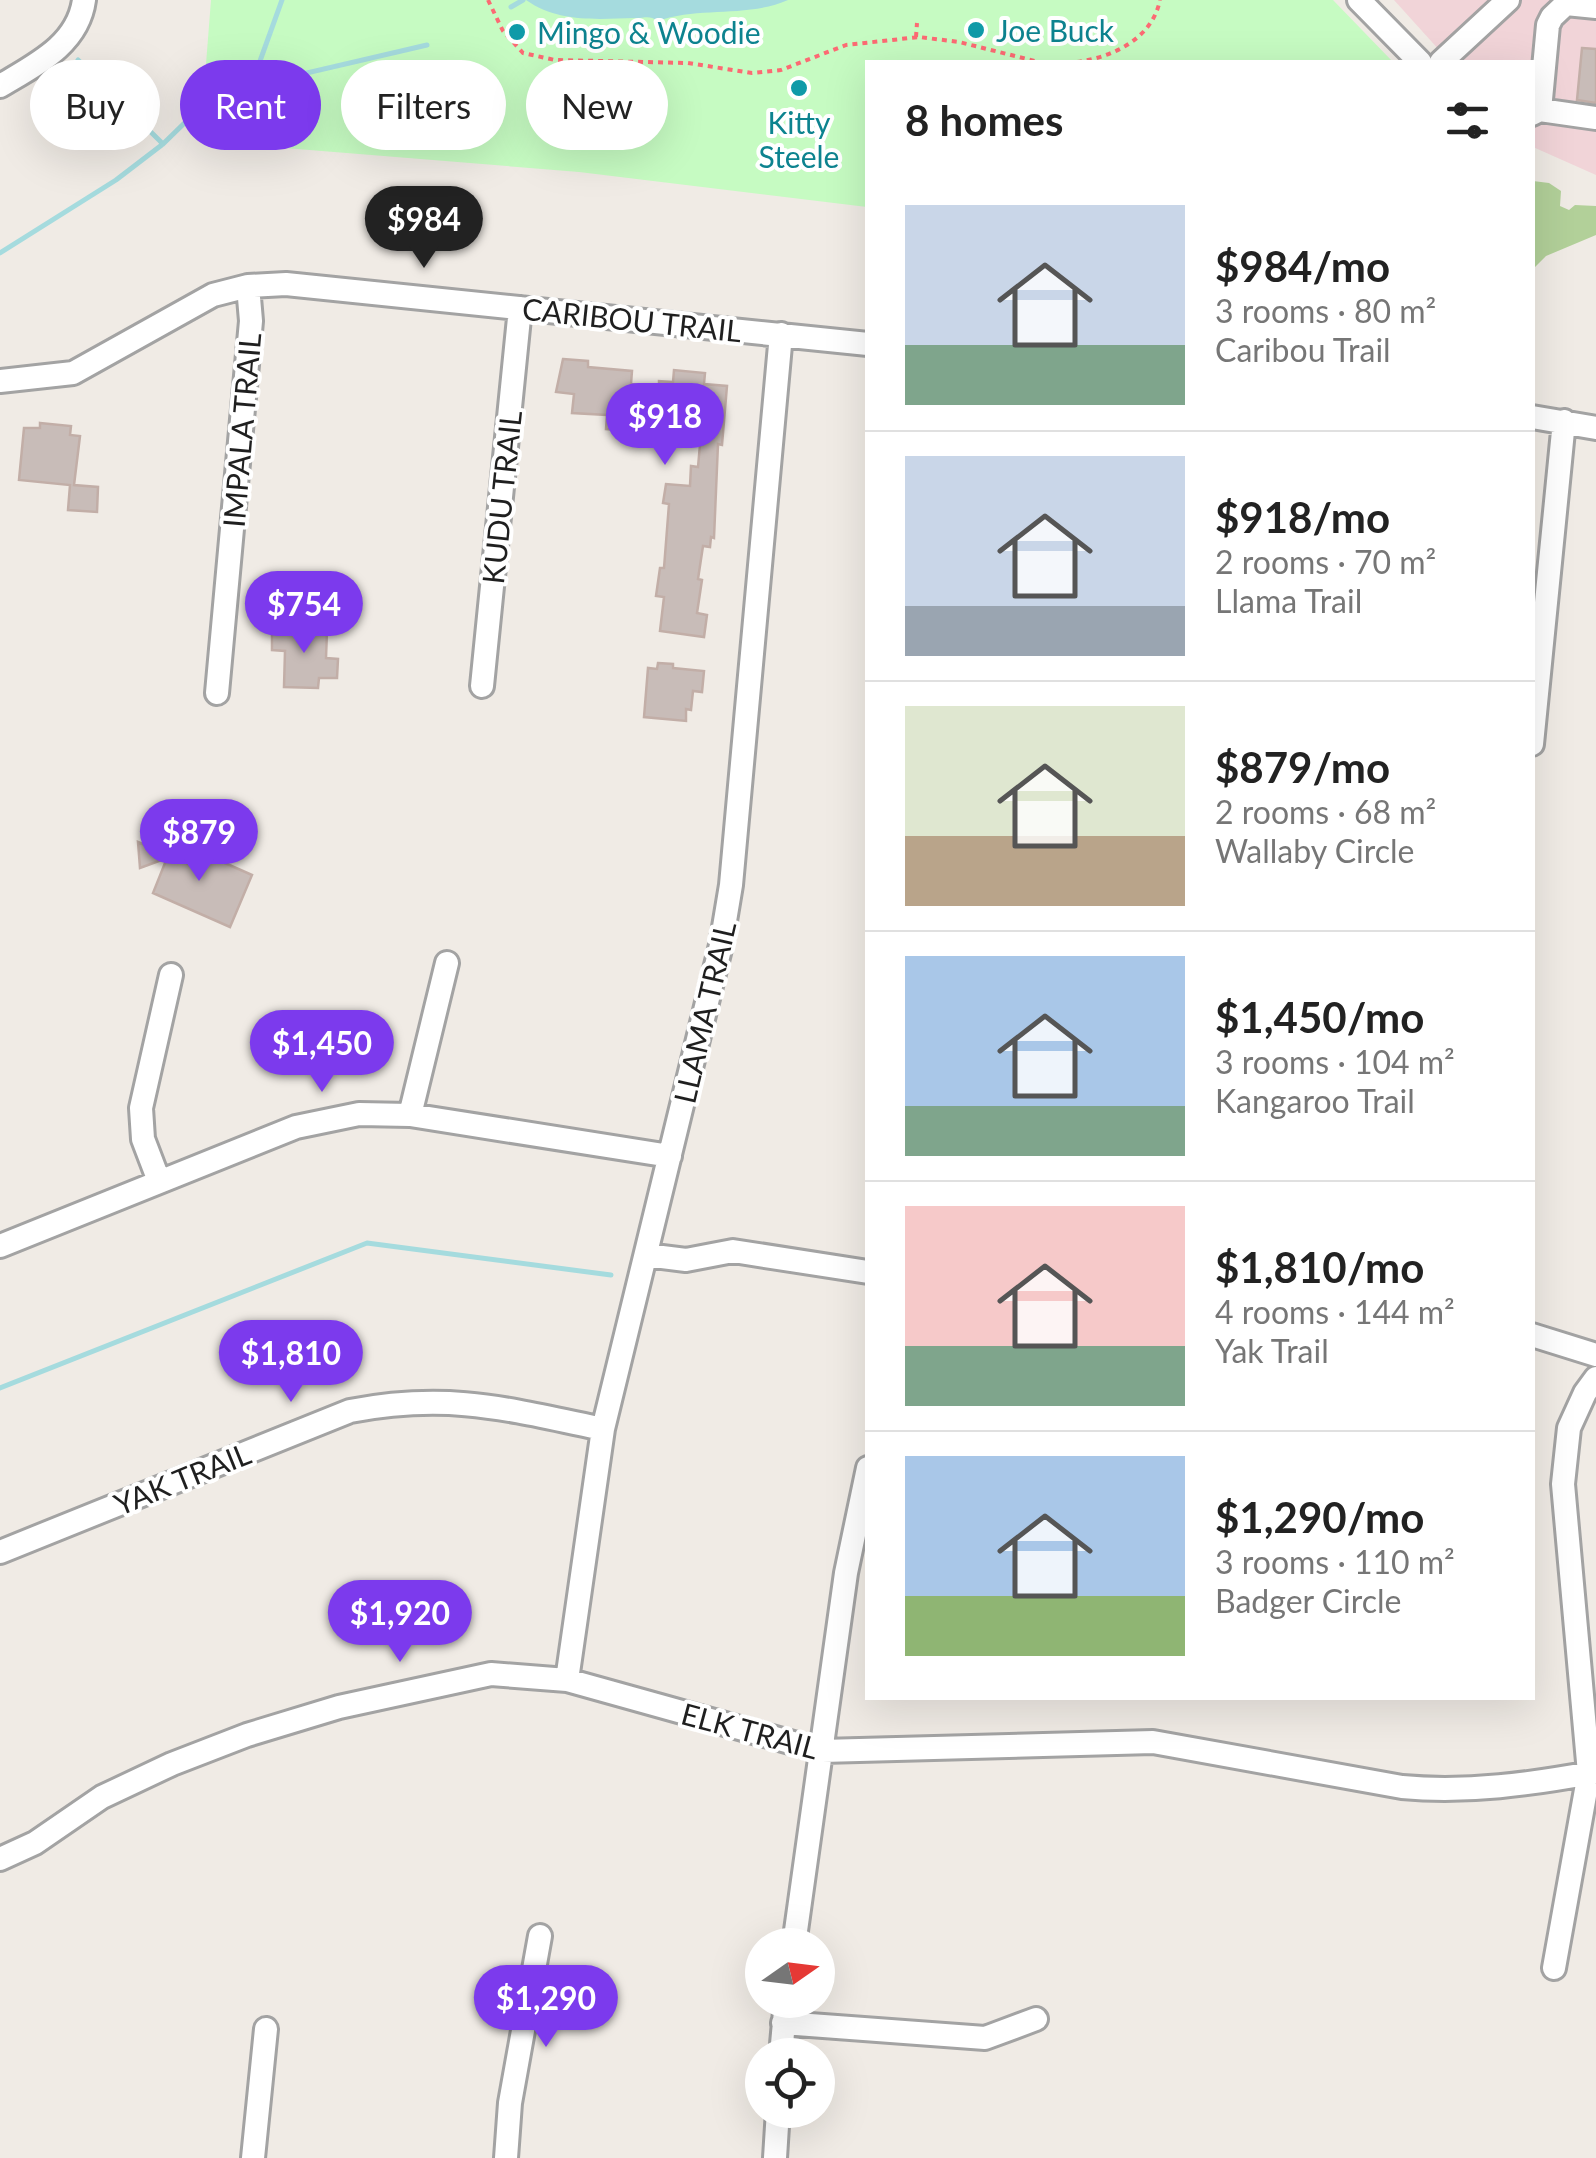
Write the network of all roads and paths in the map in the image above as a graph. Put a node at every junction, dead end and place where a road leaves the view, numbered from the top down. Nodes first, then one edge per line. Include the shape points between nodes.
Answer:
1 (84, 0) edge
2 (488, 0) edge
3 (1160, 0) edge
4 (1359, 0) edge
5 (1506, 1) edge
6 (1568, 2) edge
7 (1596, 7) edge
8 (917, 22) dead end
9 (916, 37) junction
10 (1030, 60) edge
11 (1086, 60) edge
12 (1418, 60) edge
13 (1443, 60) edge
14 (0, 86) edge
15 (1536, 112) edge
16 (1596, 118) edge
17 (248, 286) junction
18 (520, 308) junction
19 (781, 334) junction
20 (865, 344) edge
21 (0, 381) edge
22 (1535, 417) edge
23 (1564, 421) junction
24 (1596, 428) edge
25 (482, 686) dead end
26 (218, 693) dead end
27 (1535, 714) edge
28 (446, 963) dead end
29 (171, 975) dead end
30 (410, 1114) junction
31 (670, 1156) junction
32 (159, 1181) junction
33 (0, 1246) edge
34 (646, 1255) junction
35 (865, 1272) edge
36 (1535, 1336) edge
37 (1596, 1355) edge
38 (1596, 1378) edge
39 (603, 1429) junction
40 (865, 1482) edge
41 (0, 1552) edge
42 (567, 1680) junction
43 (822, 1751) junction
44 (1592, 1773) edge
45 (0, 1859) edge
46 (796, 1928) edge
47 (540, 1936) dead end
48 (1554, 1968) dead end
49 (835, 2018) edge
50 (1036, 2019) dead end
51 (266, 2029) dead end
52 (777, 2128) edge
53 (253, 2158) edge
54 (506, 2158) edge
55 (776, 2158) edge

1 - 14 street via 70,36
2 - 9 path via 503,31 524,53 554,60 674,62 752,73 781,70 846,45
3 - 11 path via 1138,37
4 - 12 street
5 - 13 street
6 - 7 street
6 - 15 street via 1548,26
8 - 9 path
9 - 10 path
15 - 16 street
17 - 18 street, CARIBOU TRAIL via 286,284
17 - 21 street, CARIBOU TRAIL via 213,294 73,373
17 - 26 street, IMPALA TRAIL via 251,321
18 - 19 street, CARIBOU TRAIL
18 - 25 street, KUDU TRAIL
19 - 20 street, CARIBOU TRAIL
19 - 31 street, LLAMA TRAIL via 731,885
22 - 23 street
23 - 24 street
23 - 27 street
28 - 30 street
29 - 32 street via 141,1108
30 - 31 street
30 - 32 street via 359,1114 296,1127
31 - 34 street, LLAMA TRAIL
32 - 33 street
34 - 35 street via 686,1260 734,1251
34 - 39 street, LLAMA TRAIL
36 - 37 street
38 - 44 street via 1568,1428 1563,1484
39 - 41 street, YAK TRAIL via 484,1404 366,1408
39 - 42 street, LLAMA TRAIL
40 - 43 street
42 - 43 street, ELK TRAIL
42 - 45 street, ELK TRAIL via 491,1674 453,1680 247,1735 102,1797
43 - 44 street, ELK TRAIL via 1153,1742 1442,1791
43 - 46 street
44 - 48 street
47 - 54 street
49 - 50 street via 985,2038
51 - 53 street
52 - 55 street

